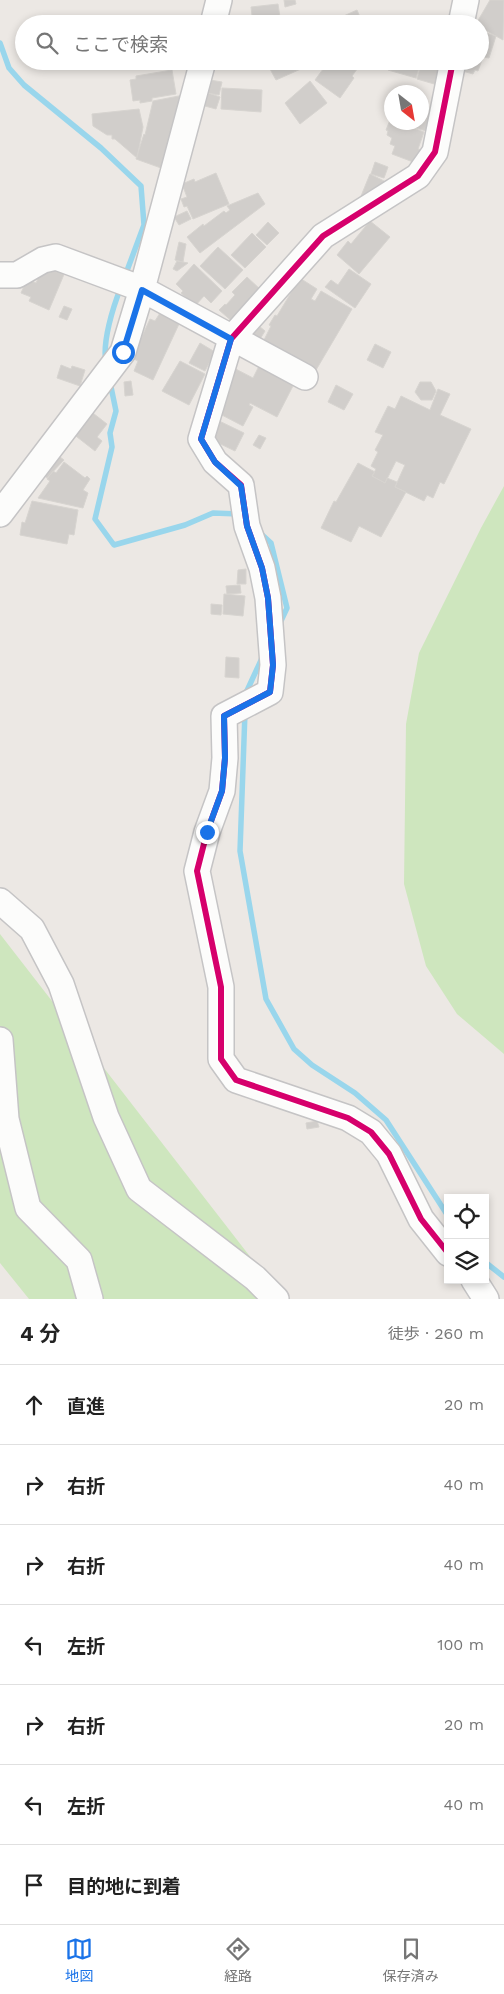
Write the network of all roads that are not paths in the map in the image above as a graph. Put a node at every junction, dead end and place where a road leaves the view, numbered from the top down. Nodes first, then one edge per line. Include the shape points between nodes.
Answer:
1 (219, 0) edge
2 (466, 0) edge
3 (215, 15) edge
4 (463, 15) edge
5 (201, 70) edge
6 (451, 70) edge
7 (0, 276) edge
8 (142, 290) junction
9 (231, 339) junction
10 (305, 377) dead end
11 (0, 514) edge
12 (0, 902) edge
13 (0, 1040) edge
14 (444, 1247) edge
15 (477, 1284) edge
16 (90, 1299) edge
17 (276, 1299) edge
18 (486, 1299) edge

1 - 3 street
2 - 4 street
5 - 8 street
6 - 9 street via 434,152 418,176 323,236
7 - 8 street via 17,275 43,260 56,257
8 - 9 street
8 - 11 street via 123,352
9 - 10 street
9 - 14 street via 201,439 215,462 241,486 247,526 262,568 268,598 273,665 270,692 224,716 222,791 197,871 221,987 222,1059 236,1080 348,1118 371,1132 389,1154 421,1219
12 - 17 street via 32,929 61,984 106,1117 139,1189 254,1278
13 - 16 street via 6,1119 28,1208 79,1260
15 - 18 street

